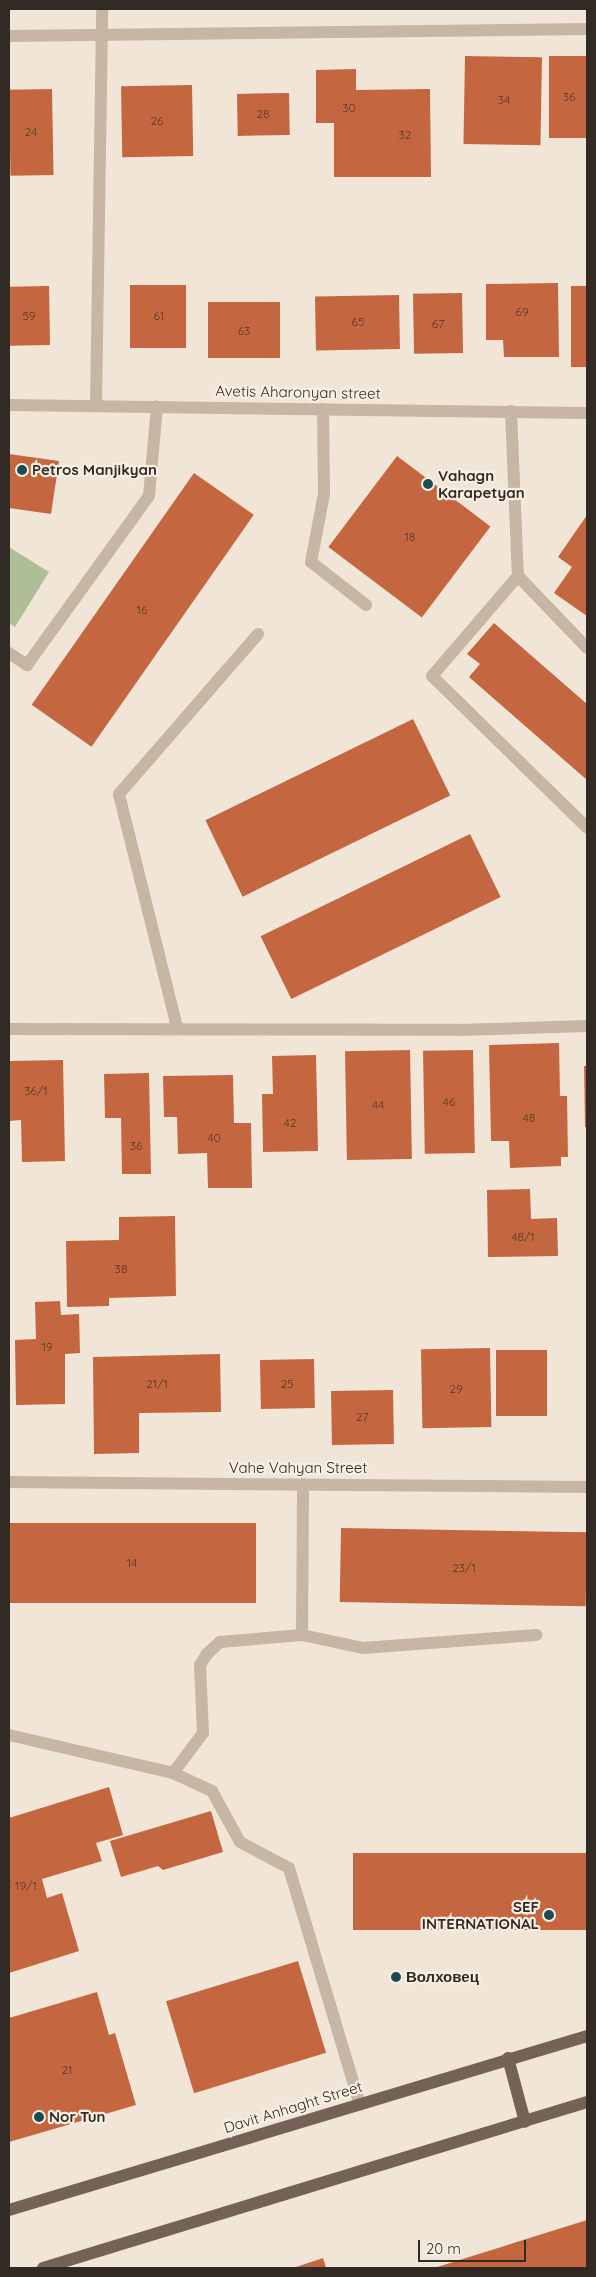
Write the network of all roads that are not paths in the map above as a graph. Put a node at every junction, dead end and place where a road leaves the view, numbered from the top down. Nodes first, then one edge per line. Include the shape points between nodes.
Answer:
1 (102, 9) edge
2 (587, 29) edge
3 (102, 33) junction
4 (9, 36) edge
5 (9, 405) edge
6 (96, 405) junction
7 (157, 406) junction
8 (323, 409) junction
9 (511, 412) junction
10 (587, 413) edge
11 (518, 576) junction
12 (366, 606) dead end
13 (258, 634) dead end
14 (587, 648) edge
15 (9, 653) edge
16 (587, 828) edge
17 (587, 1026) edge
18 (178, 1027) junction
19 (9, 1029) edge
20 (9, 1482) edge
21 (302, 1484) junction
22 (587, 1487) edge
23 (302, 1635) junction
24 (537, 1635) dead end
25 (9, 1735) edge
26 (173, 1773) junction
27 (587, 2036) edge
28 (508, 2058) junction
29 (587, 2102) edge
30 (360, 2105) junction
31 (525, 2122) junction
32 (9, 2210) edge
33 (43, 2268) edge

1 - 3 street
2 - 3 street
3 - 4 street
3 - 6 street
5 - 6 street, Avetis Aharonyan street
6 - 7 street, Avetis Aharonyan street
7 - 8 street, Avetis Aharonyan street
7 - 15 street via 149,496 27,665
8 - 9 street, Avetis Aharonyan street
8 - 12 street via 324,494 311,562
9 - 10 street, Avetis Aharonyan street
9 - 11 street
11 - 14 street
11 - 16 street via 432,676
13 - 18 street via 119,794
17 - 18 street via 459,1030
18 - 19 street
20 - 21 street, Vahe Vahyan Street
21 - 22 street, Vahe Vahyan Street
21 - 23 street
23 - 24 street via 363,1648
23 - 26 street via 220,1642 207,1654 200,1665 203,1733
25 - 26 street
26 - 30 street via 212,1792 240,1842 289,1868
27 - 28 main road, Davit Anhaght Street
28 - 30 main road, Davit Anhaght Street
28 - 31 main road
29 - 31 main road
30 - 32 main road, Davit Anhaght Street
31 - 33 main road

